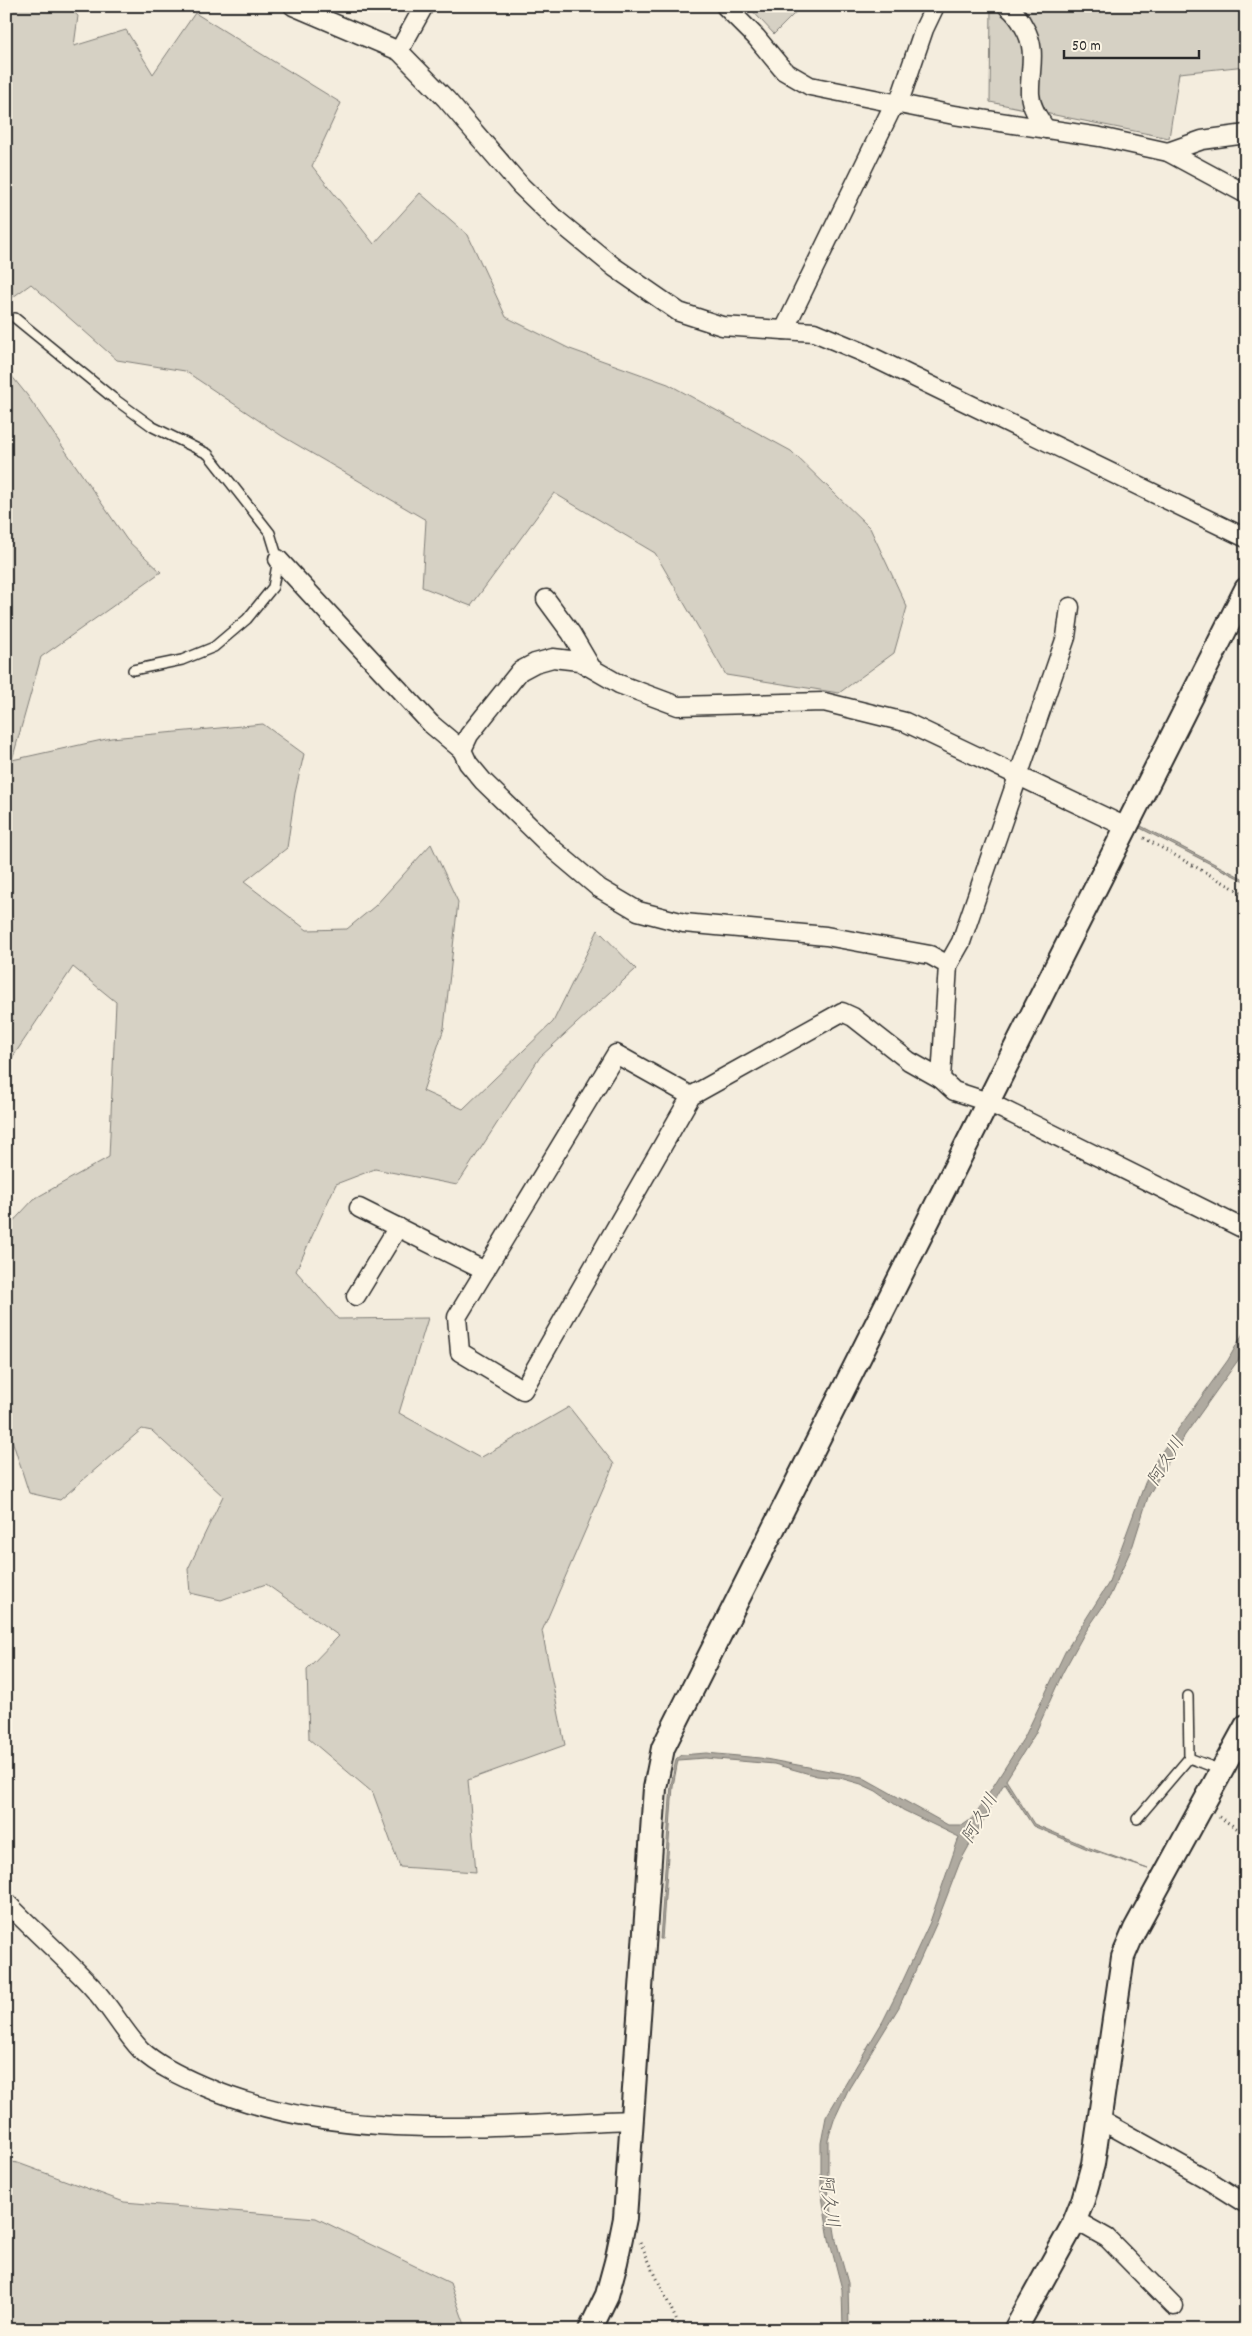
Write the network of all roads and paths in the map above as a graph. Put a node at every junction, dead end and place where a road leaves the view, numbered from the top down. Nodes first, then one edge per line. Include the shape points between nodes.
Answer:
1 (293, 6) edge
2 (424, 6) edge
3 (725, 6) edge
4 (935, 6) edge
5 (1007, 6) edge
6 (399, 51) junction
7 (896, 104) junction
8 (1046, 129) junction
9 (1246, 134) edge
10 (1168, 152) junction
11 (1246, 194) edge
12 (15, 318) dead end
13 (784, 330) junction
14 (1246, 538) edge
15 (278, 558) junction
16 (1246, 589) edge
17 (546, 599) dead end
18 (1070, 607) dead end
19 (591, 667) junction
20 (133, 670) dead end
21 (462, 750) junction
22 (1017, 776) junction
23 (1126, 828) junction
24 (1246, 895) edge
25 (948, 965) junction
26 (941, 1079) junction
27 (691, 1096) junction
28 (988, 1102) junction
29 (359, 1208) dead end
30 (398, 1227) junction
31 (1246, 1230) edge
32 (485, 1271) junction
33 (356, 1296) dead end
34 (1188, 1696) dead end
35 (1246, 1726) edge
36 (1189, 1758) junction
37 (1222, 1770) junction
38 (1202, 1806) junction
39 (1137, 1819) dead end
40 (1246, 1834) edge
41 (6, 1902) edge
42 (1099, 2119) junction
43 (632, 2120) junction
44 (1246, 2204) edge
45 (625, 2218) junction
46 (1076, 2220) junction
47 (1174, 2306) dead end
48 (590, 2330) edge
49 (681, 2330) edge
50 (1015, 2330) edge

1 - 6 street
2 - 6 street
3 - 7 street via 784,71 810,86
4 - 7 street
5 - 8 street via 1030,37 1033,53 1030,94 1033,107
6 - 13 street via 446,99 521,186 614,267 679,312 722,326
7 - 8 street
7 - 13 street
8 - 10 street
9 - 10 street via 1202,140
10 - 11 street
12 - 15 lane via 153,427 208,454 270,532
13 - 14 street via 814,332 862,352
15 - 20 lane via 274,588 247,619 214,647 182,660
15 - 21 street via 431,724
16 - 23 street
17 - 19 street
18 - 22 street via 1066,637
19 - 21 street via 579,660 553,658 520,671 469,735
19 - 22 street via 620,684 678,706 824,702 905,722
21 - 25 street via 483,781 554,850 599,888 638,912 684,923 826,936 930,955
22 - 23 street
22 - 25 street via 961,942
23 - 24 path
23 - 28 street
25 - 26 street
26 - 27 street via 842,1012
26 - 28 street via 954,1091
27 - 32 street via 616,1054
27 - 32 street via 523,1390 460,1352 457,1317
28 - 31 street
28 - 43 street via 663,1748 655,1788
29 - 30 street
30 - 32 street
30 - 33 street
34 - 36 lane
35 - 37 street
36 - 37 lane
36 - 39 lane
37 - 38 street
38 - 40 path
38 - 42 street via 1123,1957
41 - 43 street via 93,1988 142,2050 178,2075 226,2096 311,2118 389,2125
42 - 44 street
42 - 46 street via 1093,2164
43 - 45 street
45 - 48 street via 607,2295
45 - 49 path via 643,2247
46 - 47 street via 1107,2238
46 - 50 street

